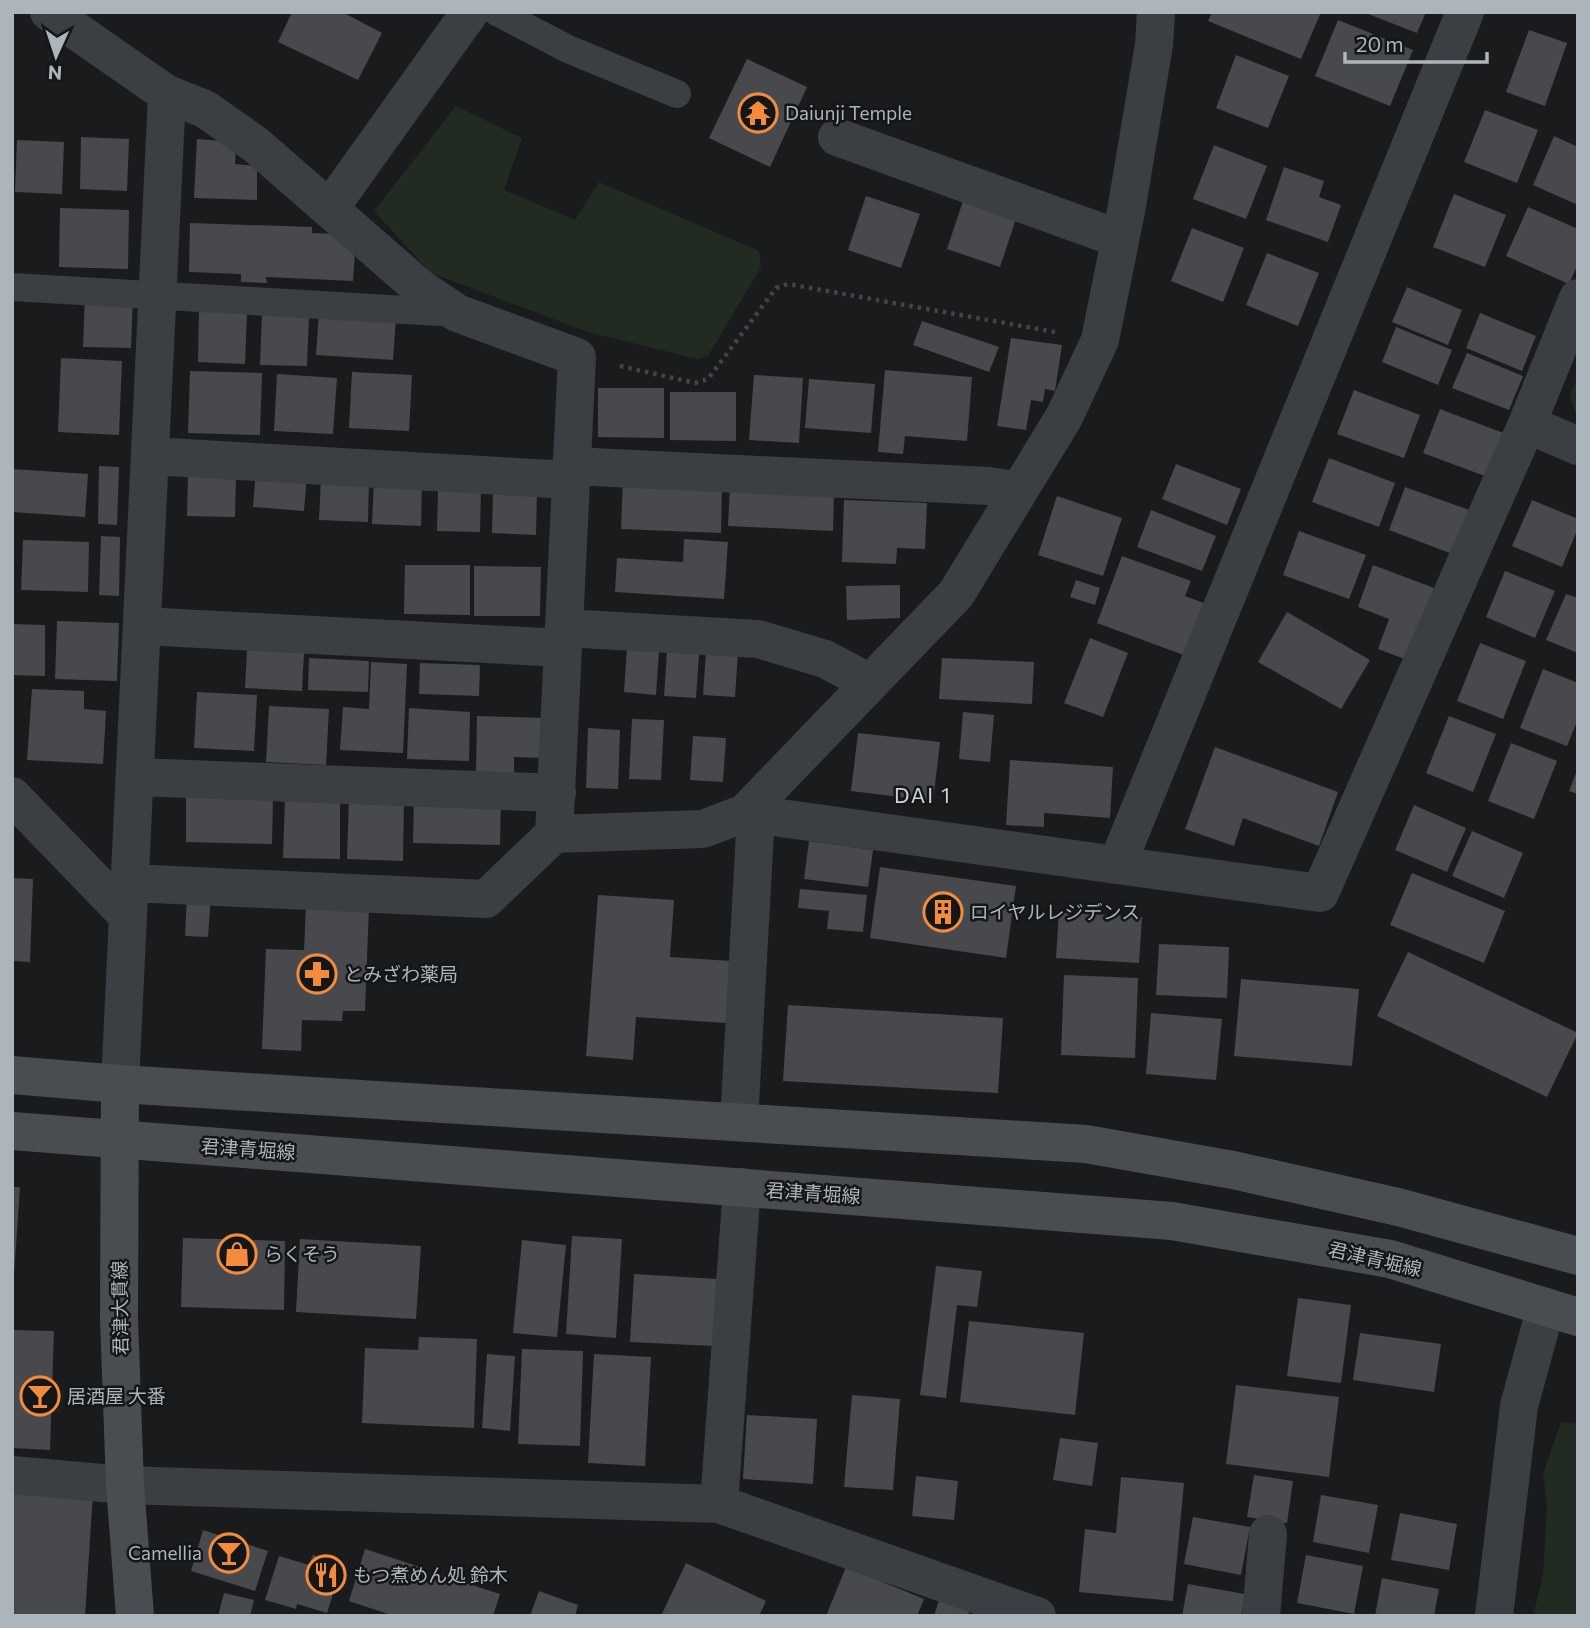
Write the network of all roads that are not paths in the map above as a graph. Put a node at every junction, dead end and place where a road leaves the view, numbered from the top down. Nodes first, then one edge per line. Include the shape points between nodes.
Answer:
1 (470, 12) edge
2 (497, 12) edge
3 (1156, 12) edge
4 (1465, 12) edge
5 (53, 13) edge
6 (677, 93) dead end
7 (167, 94) junction
8 (837, 136) dead end
9 (330, 208) junction
10 (1120, 239) junction
11 (12, 287) edge
12 (158, 294) junction
13 (1578, 298) edge
14 (457, 313) junction
15 (1527, 424) junction
16 (1578, 446) edge
17 (150, 456) junction
18 (571, 473) junction
19 (1019, 491) junction
20 (142, 626) junction
21 (563, 638) junction
22 (870, 683) junction
23 (135, 777) junction
24 (557, 793) junction
25 (12, 796) edge
26 (751, 814) junction
27 (554, 834) junction
28 (1117, 865) junction
29 (129, 900) junction
30 (12, 1075) edge
31 (120, 1084) junction
32 (738, 1122) junction
33 (12, 1131) edge
34 (120, 1139) junction
35 (742, 1187) junction
36 (1575, 1248) edge
37 (1562, 1312) edge
38 (12, 1475) edge
39 (125, 1485) junction
40 (719, 1504) junction
41 (1268, 1534) dead end
42 (135, 1616) edge
43 (1037, 1616) edge
44 (1261, 1616) edge
45 (1494, 1616) edge

1 - 9 street
2 - 6 lane via 568,49
3 - 10 street
4 - 28 street
5 - 7 street
7 - 9 street via 216,116
7 - 12 street
8 - 10 street
9 - 14 street via 420,288
10 - 19 street via 1100,340 1064,417
11 - 12 lane
12 - 14 lane
12 - 17 street
13 - 15 street
14 - 18 street via 577,358
15 - 16 street
15 - 28 street via 1320,893
17 - 18 street
17 - 20 street
18 - 19 street via 989,486
18 - 21 street
19 - 22 street via 956,594
20 - 21 street
20 - 23 street
21 - 22 street via 758,639 825,659
21 - 24 street
22 - 26 street
23 - 24 street
23 - 29 street
24 - 27 street
25 - 29 street
26 - 27 street via 703,829
26 - 28 street
26 - 32 street
27 - 29 street via 486,899
29 - 31 street
30 - 31 main road
31 - 32 main road
31 - 34 main road, 君津大貫線
32 - 36 main road via 1086,1144 1233,1170
33 - 34 main road, 君津青堀線
34 - 35 main road, 君津青堀線
34 - 39 main road, 君津大貫線 via 119,1318
35 - 37 main road, 君津青堀線 via 1172,1221 1390,1259
35 - 40 street
36 - 37 main road
37 - 45 street via 1519,1406
38 - 39 street
39 - 40 street
39 - 42 main road, 君津大貫線
40 - 43 street
41 - 44 street

